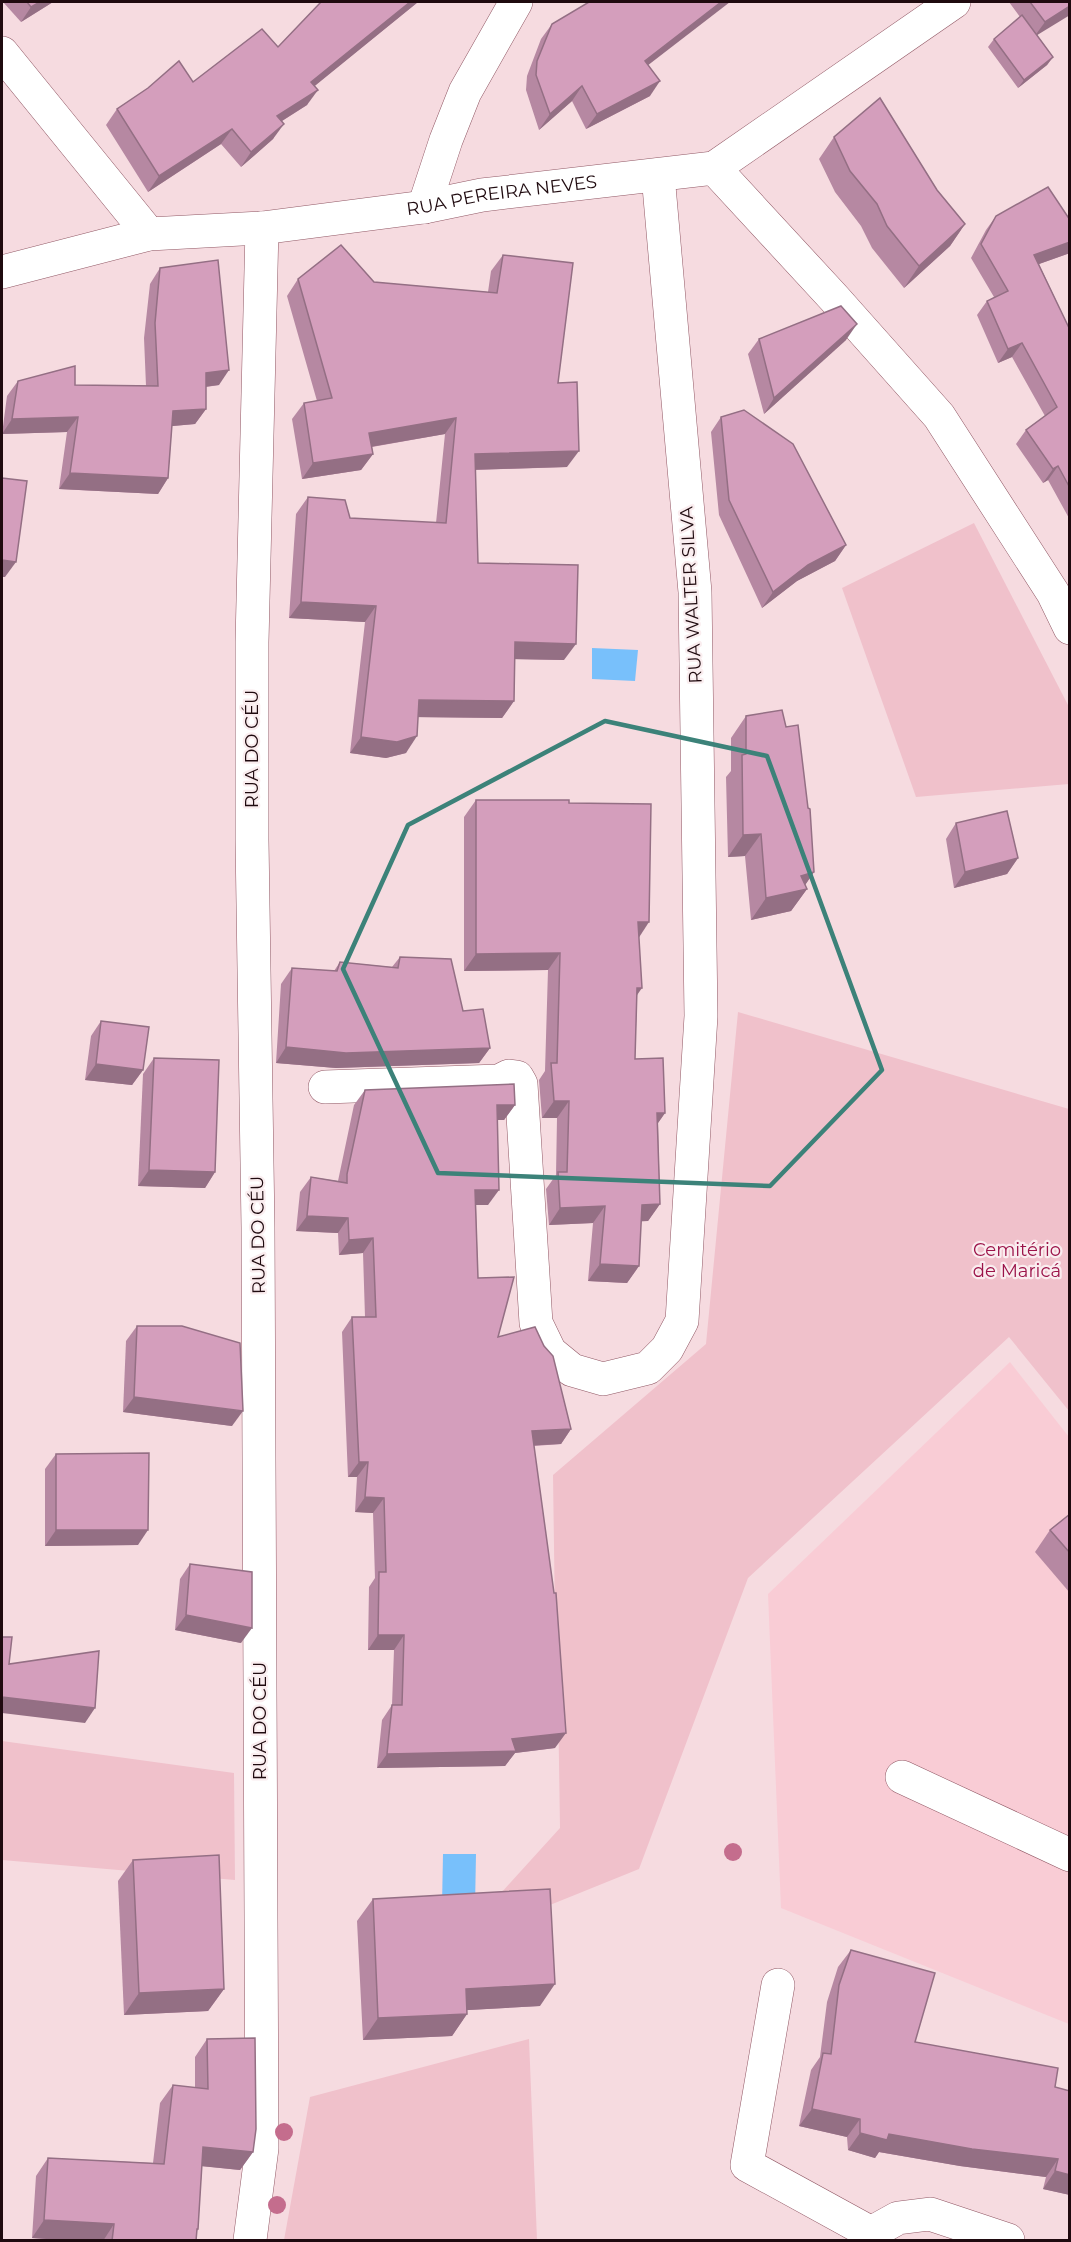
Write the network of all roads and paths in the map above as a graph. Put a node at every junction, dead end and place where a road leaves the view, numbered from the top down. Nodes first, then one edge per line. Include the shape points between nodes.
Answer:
1 (516, 2) edge
2 (954, 2) edge
3 (2, 53) edge
4 (714, 168) junction
5 (658, 175) junction
6 (424, 207) junction
7 (262, 228) junction
8 (149, 234) junction
9 (2, 272) edge
10 (1070, 628) edge
11 (325, 1087) dead end
12 (903, 1777) dead end
13 (1070, 1855) edge
14 (778, 1984) dead end
15 (869, 2237) edge
16 (250, 2241) edge
17 (1008, 2241) edge

1 - 6 street via 465,92
2 - 4 street, RUA PEREIRA NEVES
3 - 8 street
4 - 5 street, RUA PEREIRA NEVES
4 - 10 street via 939,416 1053,593
5 - 6 street, RUA PEREIRA NEVES via 482,195
5 - 11 street, RUA WALTER SILVA via 694,592 701,1016 682,1322 667,1349 648,1368 603,1379 572,1370 550,1352 536,1323 518,1077 499,1081
6 - 7 street, RUA PEREIRA NEVES
7 - 8 street, RUA PEREIRA NEVES
7 - 16 street, RUA DO CÉU via 252,642 252,840 258,1227 262,2148
8 - 9 street, RUA PEREIRA NEVES
12 - 13 street
14 - 15 street via 747,2165
15 - 17 street via 898,2218 930,2214

